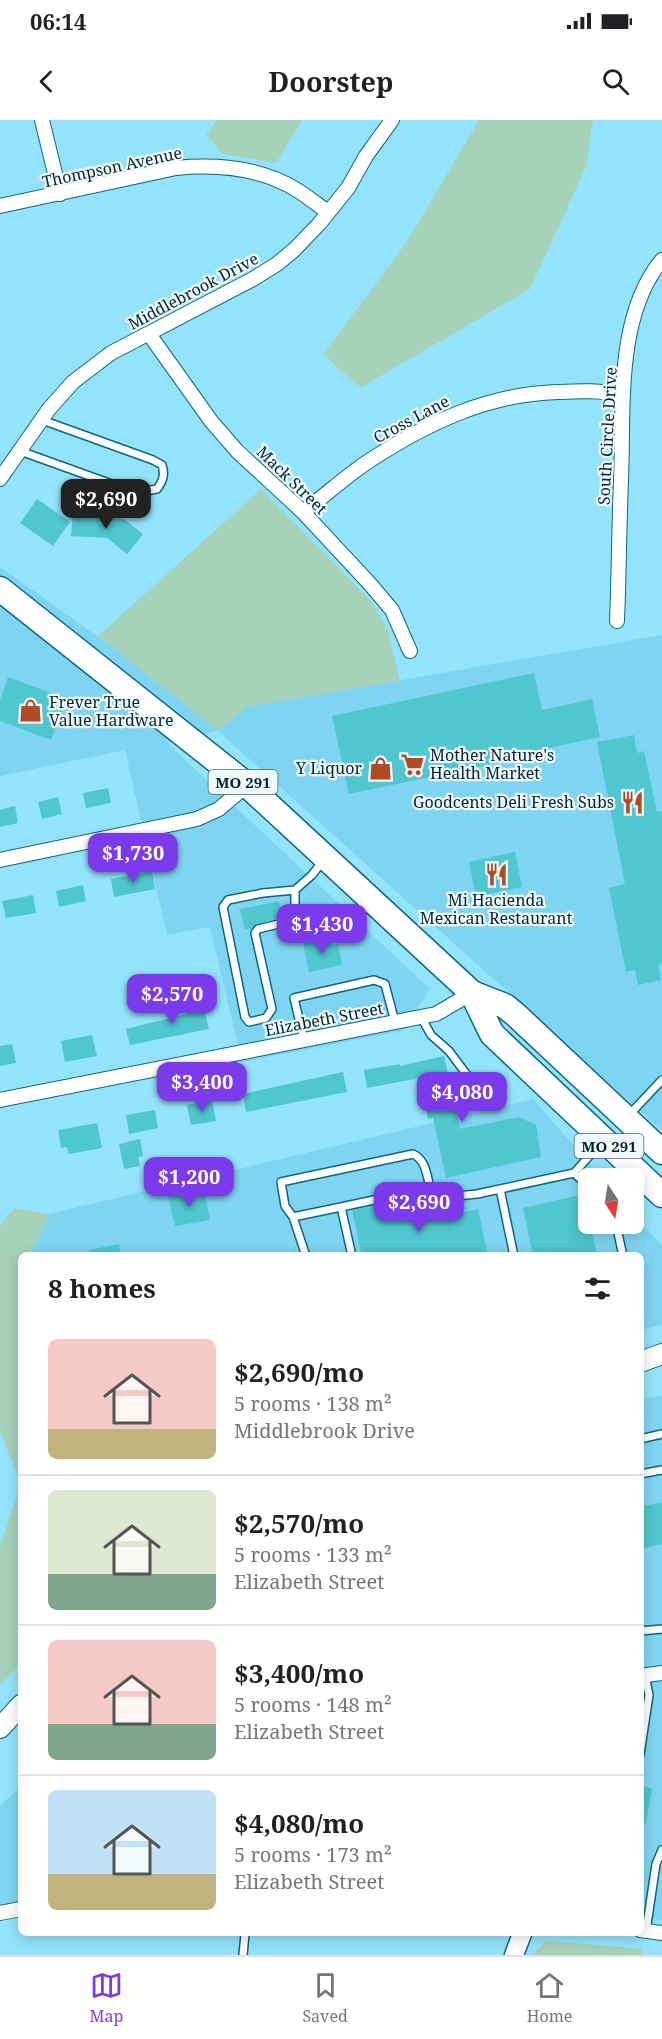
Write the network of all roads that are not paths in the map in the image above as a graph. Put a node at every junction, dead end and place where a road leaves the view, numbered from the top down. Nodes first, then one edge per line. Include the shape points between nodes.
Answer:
1 (42, 120) edge
2 (392, 120) edge
3 (60, 194) junction
4 (0, 206) edge
5 (328, 212) junction
6 (662, 260) edge
7 (149, 334) junction
8 (622, 395) junction
9 (42, 420) junction
10 (20, 451) junction
11 (0, 479) edge
12 (303, 512) junction
13 (0, 589) edge
14 (617, 621) dead end
15 (410, 651) dead end
16 (247, 785) junction
17 (326, 857) junction
18 (0, 860) edge
19 (295, 890) junction
20 (472, 993) junction
21 (421, 1017) junction
22 (395, 1022) junction
23 (304, 1040) junction
24 (662, 1080) edge
25 (485, 1099) dead end
26 (0, 1100) edge
27 (626, 1118) junction
28 (604, 1140) junction
29 (662, 1152) edge
30 (633, 1168) edge
31 (574, 1173) junction
32 (578, 1177) edge
33 (644, 1179) edge
34 (644, 1180) edge
35 (430, 1188) junction
36 (501, 1189) junction
37 (662, 1195) edge
38 (341, 1207) junction
39 (662, 1209) edge
40 (292, 1217) junction
41 (618, 1234) edge
42 (305, 1252) edge
43 (351, 1252) edge
44 (513, 1252) edge
45 (622, 1252) edge
46 (662, 1354) edge
47 (644, 1361) edge
48 (662, 1434) edge
49 (644, 1438) edge
50 (662, 1470) edge
51 (644, 1473) edge
52 (662, 1629) edge
53 (644, 1631) edge
54 (662, 1673) edge
55 (644, 1676) edge
56 (644, 1679) edge
57 (18, 1708) edge
58 (0, 1728) edge
59 (644, 1728) edge
60 (662, 1850) edge
61 (18, 1910) edge
62 (0, 1913) edge
63 (644, 1926) edge
64 (644, 1931) edge
65 (662, 1933) edge
66 (245, 1936) edge
67 (521, 1936) edge
68 (243, 1955) edge
69 (514, 1955) edge

1 - 3 street
2 - 5 street, Middlebrook Drive
3 - 4 street, Thompson Avenue
3 - 5 street, Thompson Avenue via 176,168 224,167 280,182
5 - 7 street, Middlebrook Drive via 277,264
6 - 8 street, South Circle Drive via 648,278 636,305
7 - 9 street, Middlebrook Drive via 111,353 73,382
7 - 12 street, Mack Street via 211,421 237,451
8 - 12 street, Cross Lane via 540,392 478,405 448,416 371,459
8 - 14 street, South Circle Drive
9 - 10 street, Middlebrook Drive
9 - 10 lane via 153,460 165,472 162,483 157,489 140,492
10 - 11 street, Middlebrook Drive
12 - 15 street, Mack Street via 392,610
13 - 16 highway, MO 291
16 - 17 highway, MO 291
16 - 18 street via 219,809 197,819
17 - 19 lane
17 - 20 highway, MO 291
19 - 19 lane via 228,900 224,907 249,1022 266,1018 272,1009 255,933 258,928 291,921 295,916
20 - 21 street, Elizabeth Street via 436,1014
20 - 27 highway, MO 291 via 505,1006
20 - 28 highway, MO 291 via 492,1034
21 - 22 street, Elizabeth Street
21 - 25 lane via 431,1035 449,1051
22 - 23 street, Elizabeth Street
22 - 23 lane via 386,984 374,980 294,998
23 - 26 street, Elizabeth Street
24 - 27 lane
27 - 29 highway, MO 291
28 - 30 highway, MO 291
28 - 31 lane
31 - 32 lane
31 - 36 lane
33 - 37 highway, MO 291
34 - 39 highway
35 - 36 lane via 457,1196
35 - 38 lane
35 - 40 lane via 424,1164 413,1154 281,1182 285,1206
36 - 44 lane
38 - 40 lane
38 - 43 lane
40 - 42 lane
41 - 45 lane
46 - 47 main road
48 - 49 lane
50 - 51 lane
52 - 53 lane
54 - 55 street
56 - 59 lane via 649,1695
57 - 58 main road
60 - 63 lane
61 - 62 street
64 - 65 street
66 - 68 lane
67 - 69 street

